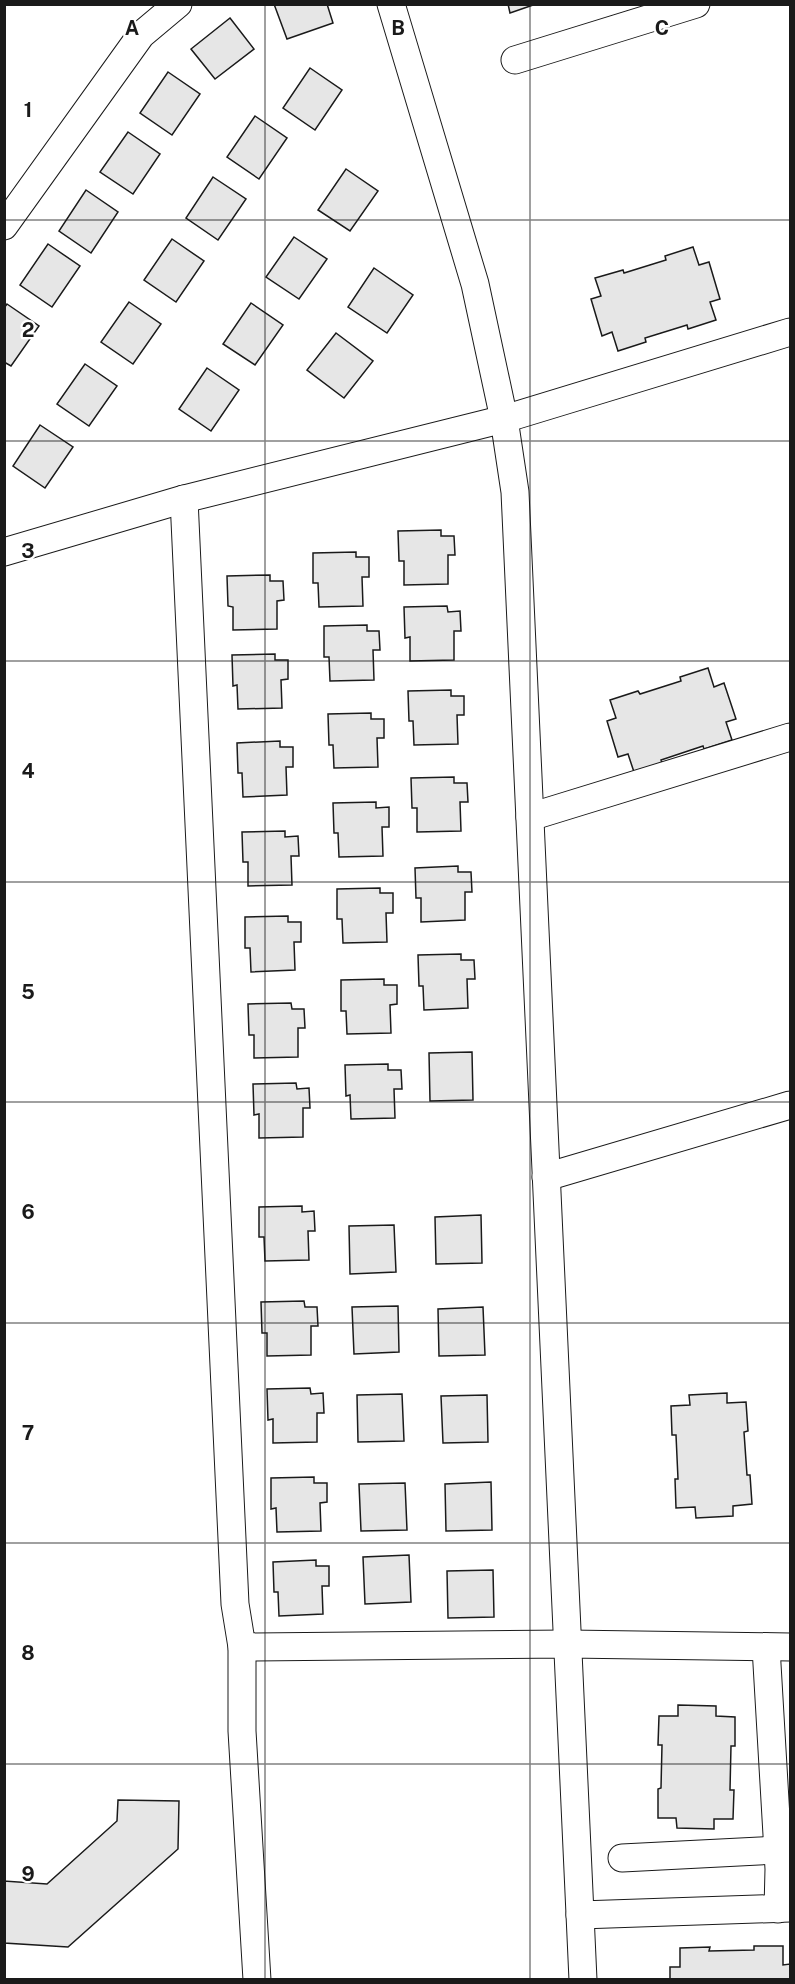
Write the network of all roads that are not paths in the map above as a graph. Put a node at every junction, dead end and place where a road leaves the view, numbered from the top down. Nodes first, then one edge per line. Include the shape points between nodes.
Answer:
1 (178, 4) edge
2 (391, 4) edge
3 (689, 6) edge
4 (515, 60) dead end
5 (4, 226) edge
6 (790, 332) edge
7 (504, 418) junction
8 (184, 499) junction
9 (4, 552) edge
10 (790, 737) edge
11 (530, 817) junction
12 (790, 1105) edge
13 (546, 1177) junction
14 (568, 1644) junction
15 (242, 1647) junction
16 (778, 1647) edge
17 (780, 1697) edge
18 (781, 1834) edge
19 (622, 1858) dead end
20 (784, 1908) edge
21 (580, 1915) junction
22 (257, 1980) edge
23 (583, 1980) edge

1 - 5 street via 141,35
2 - 7 street via 475,284
3 - 4 street
6 - 7 street
7 - 8 street
7 - 11 street via 515,492
8 - 9 street
8 - 15 street via 235,1604
10 - 11 street
11 - 13 street
12 - 13 street
13 - 14 street
14 - 15 street
14 - 16 street
14 - 21 street
15 - 22 street via 242,1731
16 - 17 street
17 - 18 street
18 - 19 street
18 - 20 street
20 - 21 street
21 - 23 street

